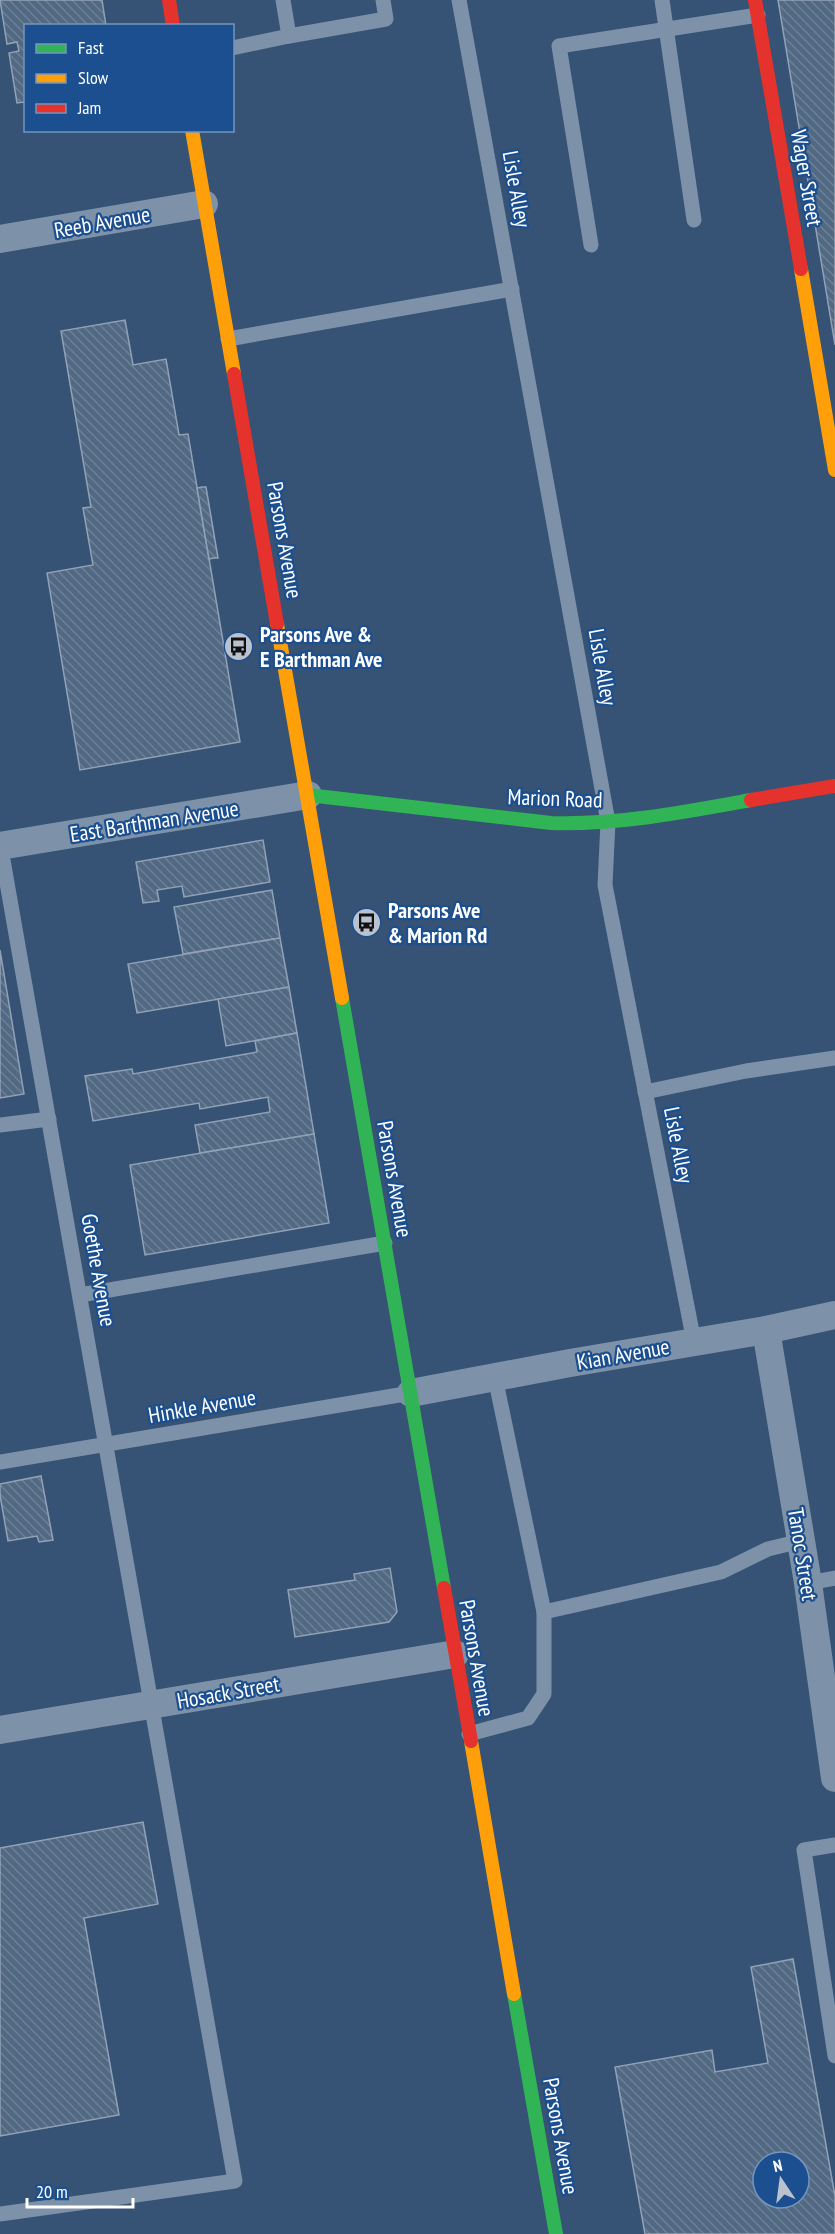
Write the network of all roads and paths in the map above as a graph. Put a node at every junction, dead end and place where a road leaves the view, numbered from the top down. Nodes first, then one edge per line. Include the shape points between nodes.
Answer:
1 (169, 0) edge
2 (283, 0) edge
3 (383, 0) edge
4 (459, 0) edge
5 (662, 0) edge
6 (757, 7) edge
7 (173, 24) edge
8 (667, 28) junction
9 (289, 36) junction
10 (234, 48) edge
11 (192, 132) edge
12 (204, 204) junction
13 (694, 220) dead end
14 (0, 239) edge
15 (591, 245) dead end
16 (512, 289) junction
17 (228, 339) junction
18 (835, 470) edge
19 (835, 786) edge
20 (308, 795) junction
21 (608, 822) junction
22 (0, 845) edge
23 (835, 1058) edge
24 (645, 1092) junction
25 (49, 1119) junction
26 (0, 1125) edge
27 (385, 1243) junction
28 (80, 1295) junction
29 (835, 1315) edge
30 (766, 1330) junction
31 (694, 1342) junction
32 (495, 1377) junction
33 (411, 1393) junction
34 (107, 1444) junction
35 (0, 1462) edge
36 (801, 1541) junction
37 (822, 1581) edge
38 (544, 1612) junction
39 (455, 1653) junction
40 (153, 1704) junction
41 (0, 1730) edge
42 (469, 1734) junction
43 (835, 1778) edge
44 (835, 1845) edge
45 (835, 2056) edge
46 (0, 2214) edge
47 (556, 2234) edge

1 - 7 main road
2 - 9 lane
3 - 9 lane via 386,19
4 - 16 lane, Lisle Alley
5 - 8 lane
6 - 8 lane
6 - 18 main road, Wager Street
8 - 13 lane
8 - 15 lane via 559,46
9 - 10 lane
11 - 12 main road, Parsons Avenue
12 - 14 street, Reeb Avenue
12 - 17 main road, Parsons Avenue
16 - 17 lane
16 - 21 lane, Lisle Alley
17 - 20 main road, Parsons Avenue
19 - 21 main road, Marion Road
20 - 21 main road, Marion Road via 551,823
20 - 22 street, East Barthman Avenue
20 - 27 main road, Parsons Avenue
21 - 24 lane, Lisle Alley via 605,885
22 - 25 lane, Goethe Avenue
23 - 24 lane
24 - 31 lane, Lisle Alley
25 - 26 lane
25 - 28 lane, Goethe Avenue
27 - 28 lane
27 - 33 main road, Parsons Avenue
28 - 34 lane, Goethe Avenue
29 - 30 street, Kian Avenue
30 - 31 street, Kian Avenue
30 - 36 street, Tanoc Street
31 - 32 street, Kian Avenue
32 - 33 street, Kian Avenue
32 - 38 lane
33 - 34 lane, Hinkle Avenue
33 - 39 main road, Parsons Avenue
34 - 35 lane, Hinkle Avenue
34 - 40 lane, Goethe Avenue
36 - 37 street, Tanoc Street
36 - 38 lane via 768,1549 721,1572
37 - 43 street, Tanoc Street
38 - 42 lane via 544,1694 528,1718
39 - 40 street, Hosack Street
39 - 42 main road, Parsons Avenue
40 - 41 street, Hosack Street
40 - 46 lane, Goethe Avenue via 235,2181
42 - 47 main road, Parsons Avenue
44 - 45 lane via 804,1850

